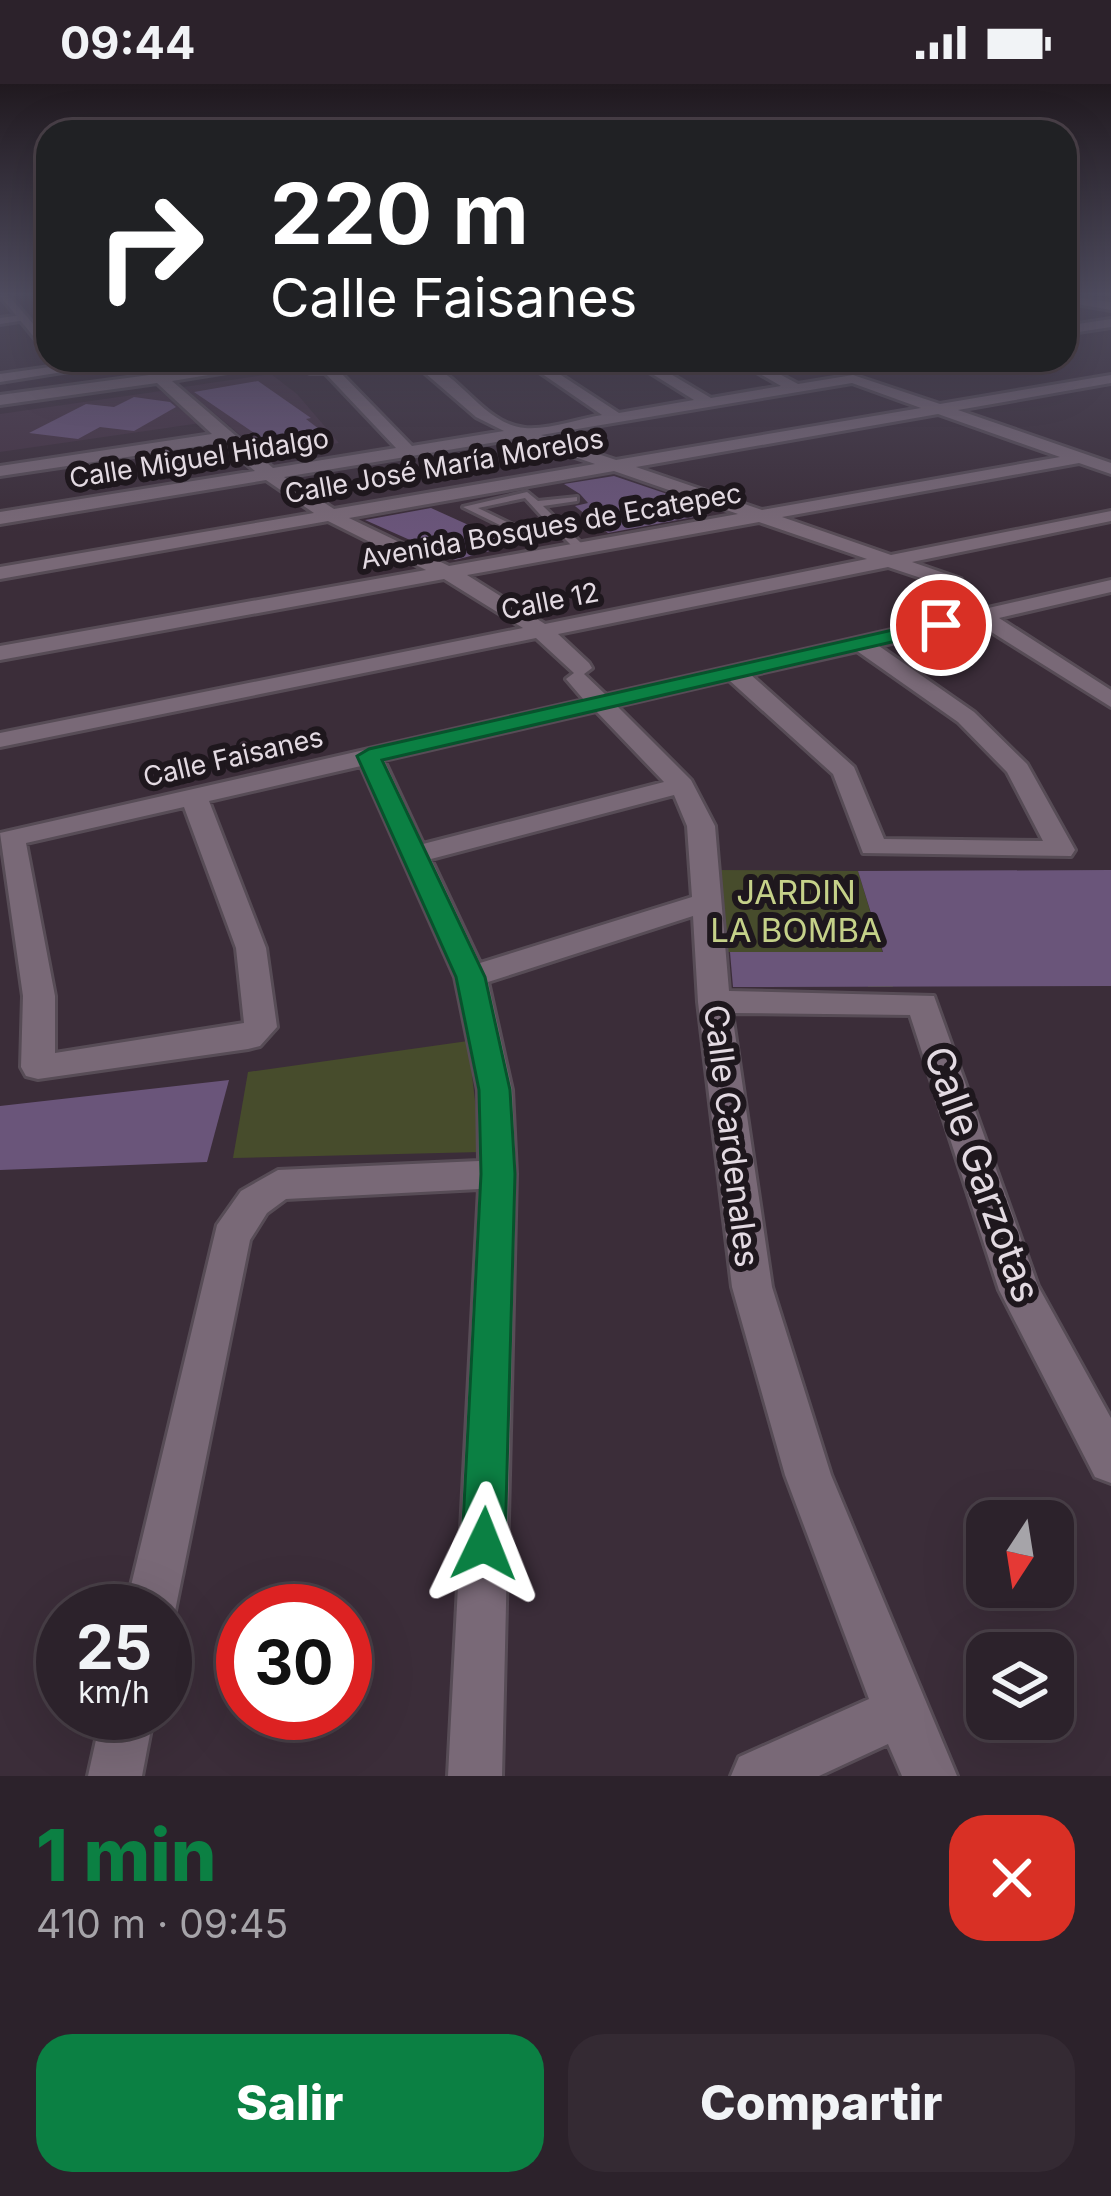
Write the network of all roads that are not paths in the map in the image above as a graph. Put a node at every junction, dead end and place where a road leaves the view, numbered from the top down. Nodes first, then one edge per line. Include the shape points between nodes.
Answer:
1 (182, 375) edge
2 (333, 375) edge
3 (435, 375) edge
4 (552, 375) edge
5 (662, 375) edge
6 (771, 375) edge
7 (843, 375) edge
8 (863, 375) edge
9 (160, 378) junction
10 (1111, 379) edge
11 (928, 382) dead end
12 (795, 388) junction
13 (883, 389) junction
14 (0, 400) edge
15 (708, 402) junction
16 (939, 408) junction
17 (615, 417) junction
18 (521, 434) junction
19 (226, 437) junction
20 (407, 452) junction
21 (1111, 452) edge
22 (1081, 458) junction
23 (615, 463) junction
24 (1111, 469) edge
25 (0, 471) edge
26 (270, 474) junction
27 (574, 499) dead end
28 (536, 504) junction
29 (765, 514) junction
30 (331, 515) junction
31 (1111, 516) edge
32 (0, 518) edge
33 (555, 524) junction
34 (580, 548) junction
35 (894, 559) junction
36 (452, 571) junction
37 (0, 573) edge
38 (954, 583) dead end
39 (1108, 589) edge
40 (981, 616) junction
41 (545, 630) junction
42 (860, 643) junction
43 (0, 653) edge
44 (732, 671) junction
45 (585, 683) junction
46 (1111, 700) edge
47 (0, 740) edge
48 (369, 756) junction
49 (682, 785) junction
50 (194, 797) junction
51 (6, 840) edge
52 (418, 854) junction
53 (704, 903) junction
54 (471, 977) junction
55 (714, 1002) junction
56 (498, 1174) junction
57 (1111, 1462) edge
58 (156, 1584) edge
59 (900, 1712) junction
60 (122, 1740) edge
61 (115, 1776) edge
62 (475, 1776) edge
63 (758, 1776) edge
64 (930, 1776) edge

1 - 9 street
2 - 20 street
3 - 18 street via 481,414
4 - 17 street
5 - 15 street
6 - 12 street
7 - 12 street, Calle Miguel Hidalgo
8 - 13 street
9 - 14 street
9 - 19 street, Calle Cardenales
10 - 16 street, Calle José María Morelos
11 - 13 street
12 - 15 street, Calle Miguel Hidalgo
13 - 16 street
15 - 17 street, Calle Miguel Hidalgo
16 - 22 street
16 - 23 street, Calle José María Morelos
17 - 18 street, Calle Miguel Hidalgo
18 - 20 street, Calle Miguel Hidalgo
18 - 23 street
19 - 25 street
19 - 26 street, Calle Cardenales
20 - 26 street, Calle Miguel Hidalgo
21 - 22 street, Avenida Bosques de Ecatepec
22 - 24 street
22 - 29 street, Avenida Bosques de Ecatepec
23 - 29 street
23 - 30 street, Calle José María Morelos
26 - 30 street, Calle Cardenales
26 - 32 street, Calle Miguel Hidalgo
27 - 28 lane
28 - 33 lane
28 - 33 lane via 526,495 468,507 514,529
29 - 34 street, Avenida Bosques de Ecatepec
29 - 35 street
30 - 36 street, Calle Cardenales
30 - 37 street, Calle José María Morelos
31 - 35 street, Calle 12
33 - 34 lane
34 - 36 street, Avenida Bosques de Ecatepec
35 - 38 street
35 - 41 street, Calle 12
36 - 41 street, Calle Cardenales
36 - 43 street, Avenida Bosques de Ecatepec
39 - 40 street, Calle Faisanes
40 - 42 street, Calle Faisanes
40 - 46 street
41 - 45 street, Calle Cardenales
41 - 47 street, Calle 12
42 - 44 street, Calle Faisanes
42 - 44 street via 966,717 1018,770 1060,850 873,847 845,772
44 - 45 street, Calle Faisanes
45 - 48 street, Calle Faisanes
45 - 49 street, Calle Cardenales
48 - 50 street, Calle Faisanes
48 - 52 street
49 - 52 street
49 - 53 street, Calle Cardenales via 701,826
50 - 51 street, Calle Faisanes
50 - 51 street via 251,948 261,1027 248,1038 38,1066 40,996
52 - 54 street
53 - 54 street
53 - 55 street, Calle Cardenales
54 - 56 street via 495,1090
55 - 57 street, Calle Garzotas via 923,1004 1019,1290
55 - 59 street, Calle Cardenales via 752,1287 808,1475
56 - 58 street via 278,1185 254,1202 231,1236
56 - 62 street
59 - 63 street
59 - 64 street, Calle Cardenales
60 - 61 street

